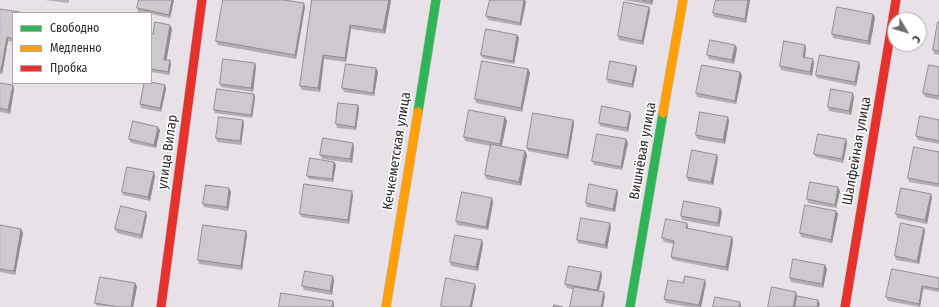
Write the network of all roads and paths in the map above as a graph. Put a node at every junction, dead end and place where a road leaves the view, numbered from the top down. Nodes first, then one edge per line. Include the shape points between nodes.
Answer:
1 (202, 0) edge
2 (436, 0) edge
3 (683, 0) edge
4 (896, 0) edge
5 (161, 307) edge
6 (386, 307) edge
7 (630, 307) edge
8 (845, 307) edge

1 - 5 street, улица Вилар
2 - 6 street, Кечкеметская улица
3 - 7 street, Вишнёвая улица
4 - 8 street, Шалфейная улица

